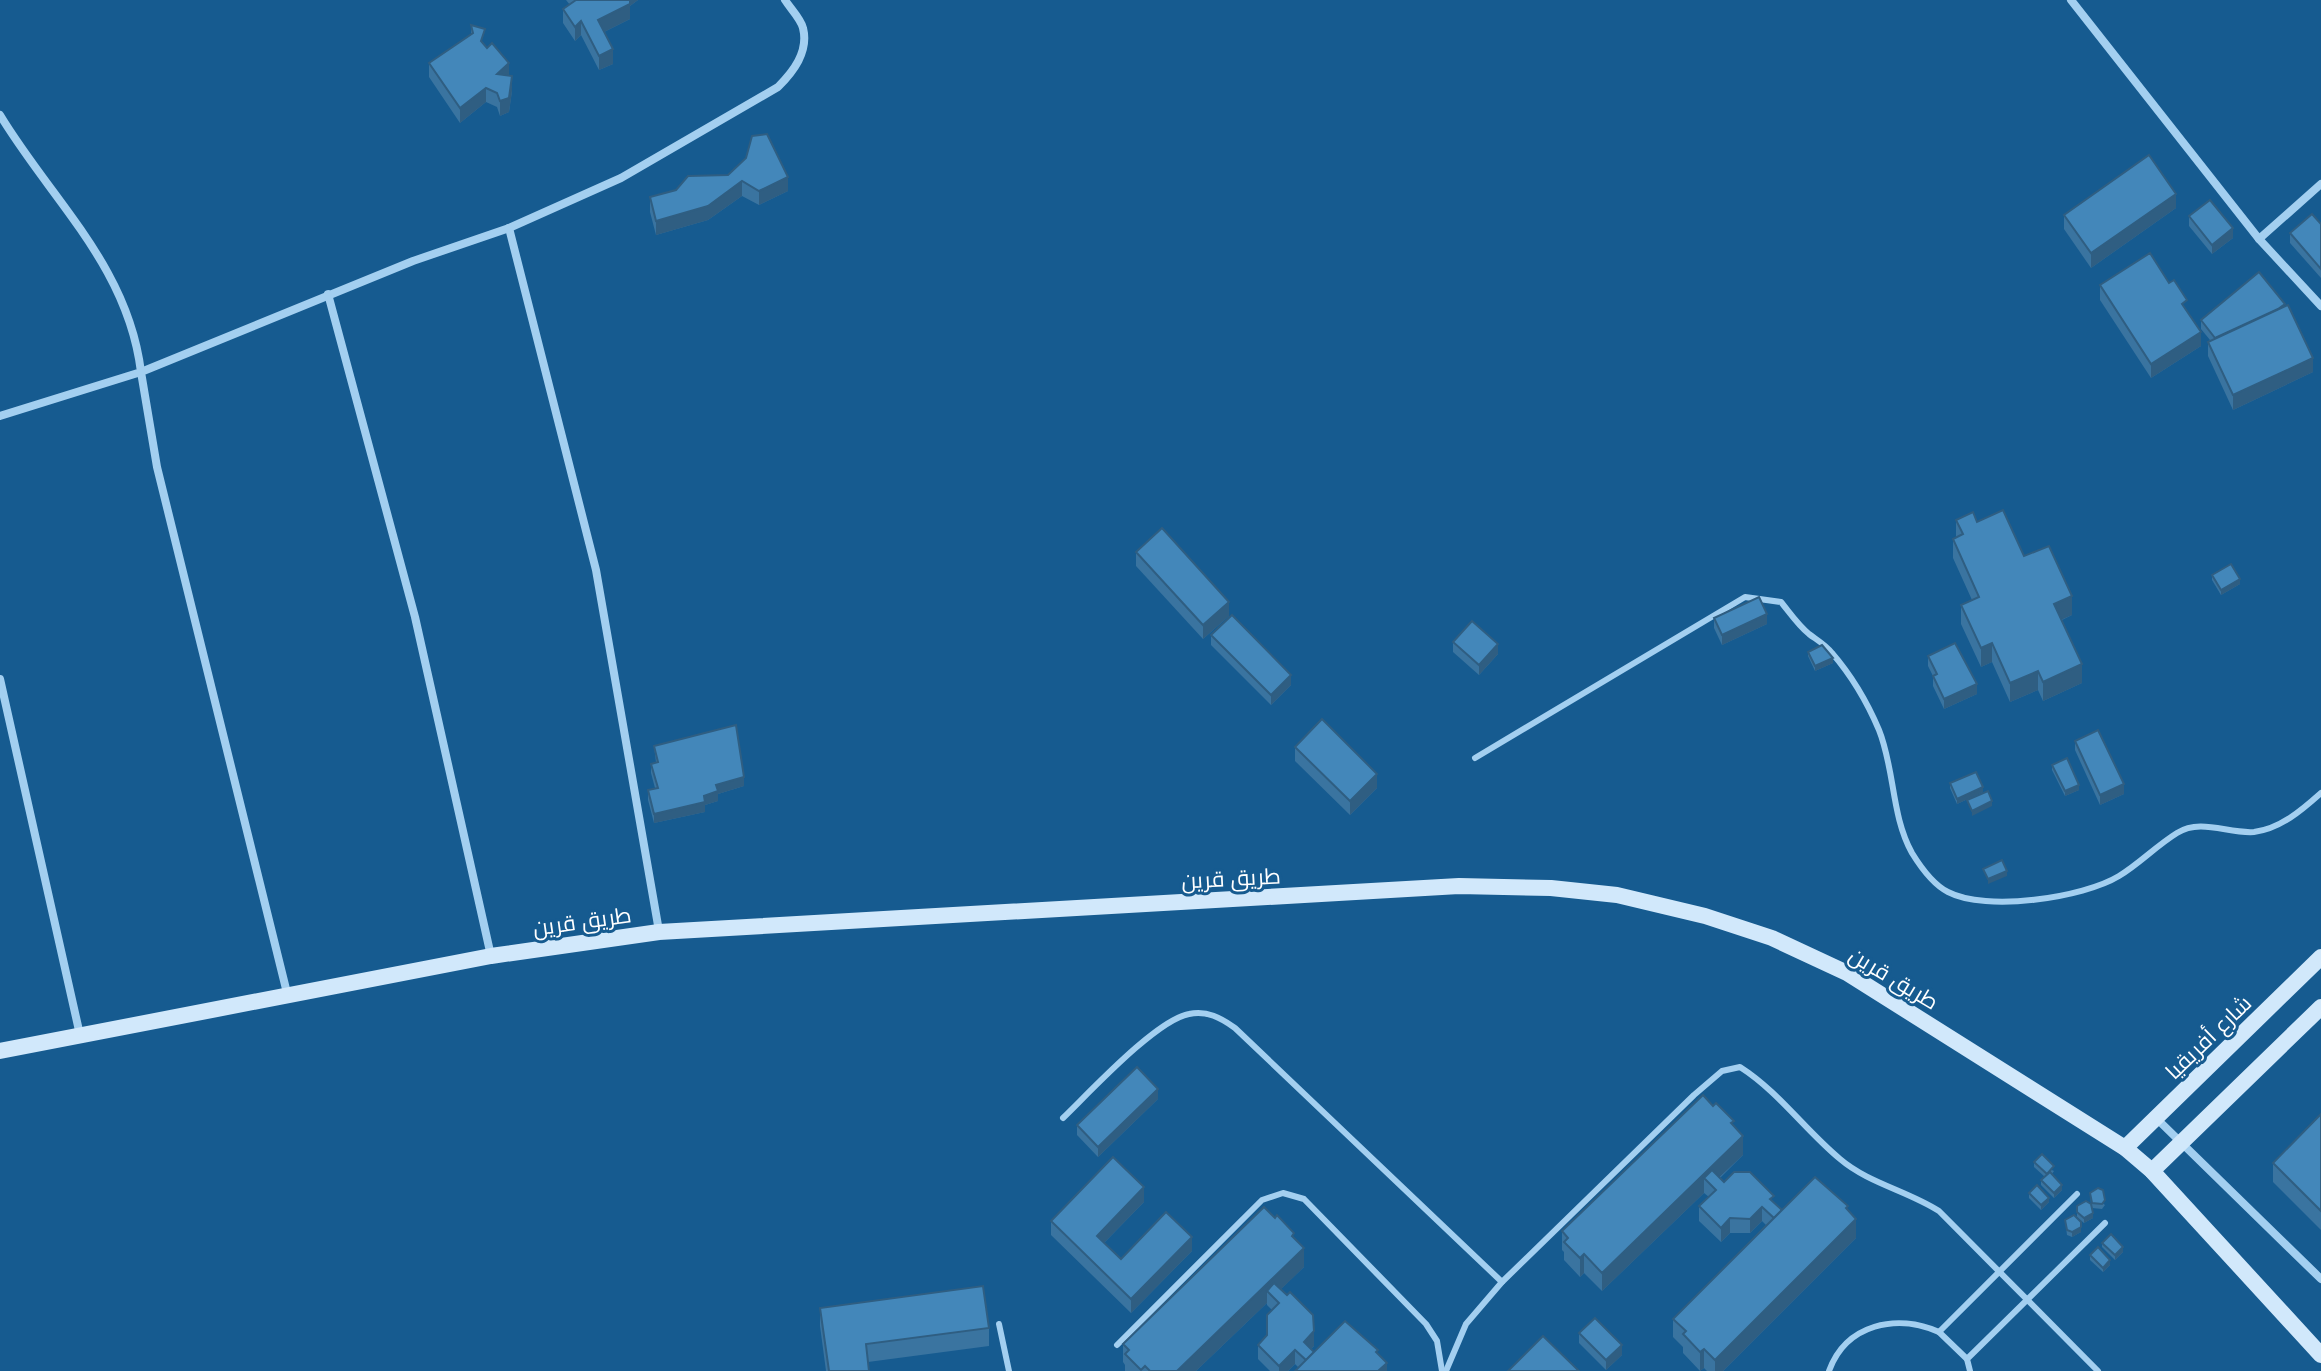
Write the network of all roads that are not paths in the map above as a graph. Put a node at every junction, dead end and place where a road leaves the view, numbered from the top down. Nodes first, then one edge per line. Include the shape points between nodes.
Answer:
1 (785, 0) edge
2 (2071, 0) edge
3 (0, 115) edge
4 (2321, 184) edge
5 (509, 228) junction
6 (2259, 239) junction
7 (328, 294) junction
8 (2321, 306) edge
9 (141, 372) junction
10 (0, 416) edge
11 (0, 679) edge
12 (1475, 758) dead end
13 (2321, 793) edge
14 (659, 932) junction
15 (491, 956) junction
16 (2321, 957) edge
17 (288, 997) junction
18 (2321, 1007) edge
19 (80, 1035) junction
20 (0, 1051) edge
21 (1063, 1118) dead end
22 (2156, 1118) junction
23 (2182, 1143) junction
24 (2125, 1148) junction
25 (2152, 1171) junction
26 (2077, 1194) dead end
27 (2105, 1223) dead end
28 (2000, 1271) junction
29 (2321, 1279) edge
30 (1502, 1282) junction
31 (2027, 1300) junction
32 (999, 1324) dead end
33 (1939, 1332) junction
34 (1117, 1345) dead end
35 (2321, 1355) edge
36 (1967, 1359) junction
37 (1009, 1371) edge
38 (1444, 1371) edge
39 (1829, 1371) edge
40 (1970, 1371) edge
41 (2098, 1371) edge

1 - 5 street via 803,27 802,54 778,87 621,178
2 - 6 street
3 - 9 street via 100,256 127,311
4 - 6 street
5 - 7 street
5 - 14 street via 596,570
6 - 8 street
7 - 9 street
7 - 15 street via 415,617
9 - 10 street
9 - 17 street via 157,467
11 - 19 street
12 - 13 lane via 1745,597 1781,602 1831,651 1880,732 1912,854 1947,892 1970,900 2020,902 2093,888 2119,876 2180,831 2198,826 2268,829
14 - 15 street, طريق قرين
14 - 24 street, طريق قرين via 1459,886 1617,895 1772,938 1847,973
15 - 17 street, طريق قرين
16 - 22 street, شارع أفريقيا
17 - 19 street, طريق قرين
18 - 23 street
19 - 20 street, طريق قرين
21 - 30 lane via 1177,1017 1218,1016
22 - 23 street
22 - 24 street, شارع أفريقيا
23 - 25 street
23 - 29 street
24 - 25 street, طريق قرين
25 - 35 street, طريق قرين
26 - 28 lane
27 - 31 lane
28 - 30 lane via 1939,1211 1841,1160 1740,1067 1722,1071 1694,1095
28 - 31 lane
28 - 33 lane
30 - 38 lane via 1466,1324
31 - 36 lane
31 - 41 lane
32 - 37 lane
33 - 36 lane
33 - 39 lane via 1905,1322 1865,1329 1844,1345
34 - 38 lane via 1262,1200 1283,1193 1304,1199 1412,1308 1437,1341
36 - 40 lane

